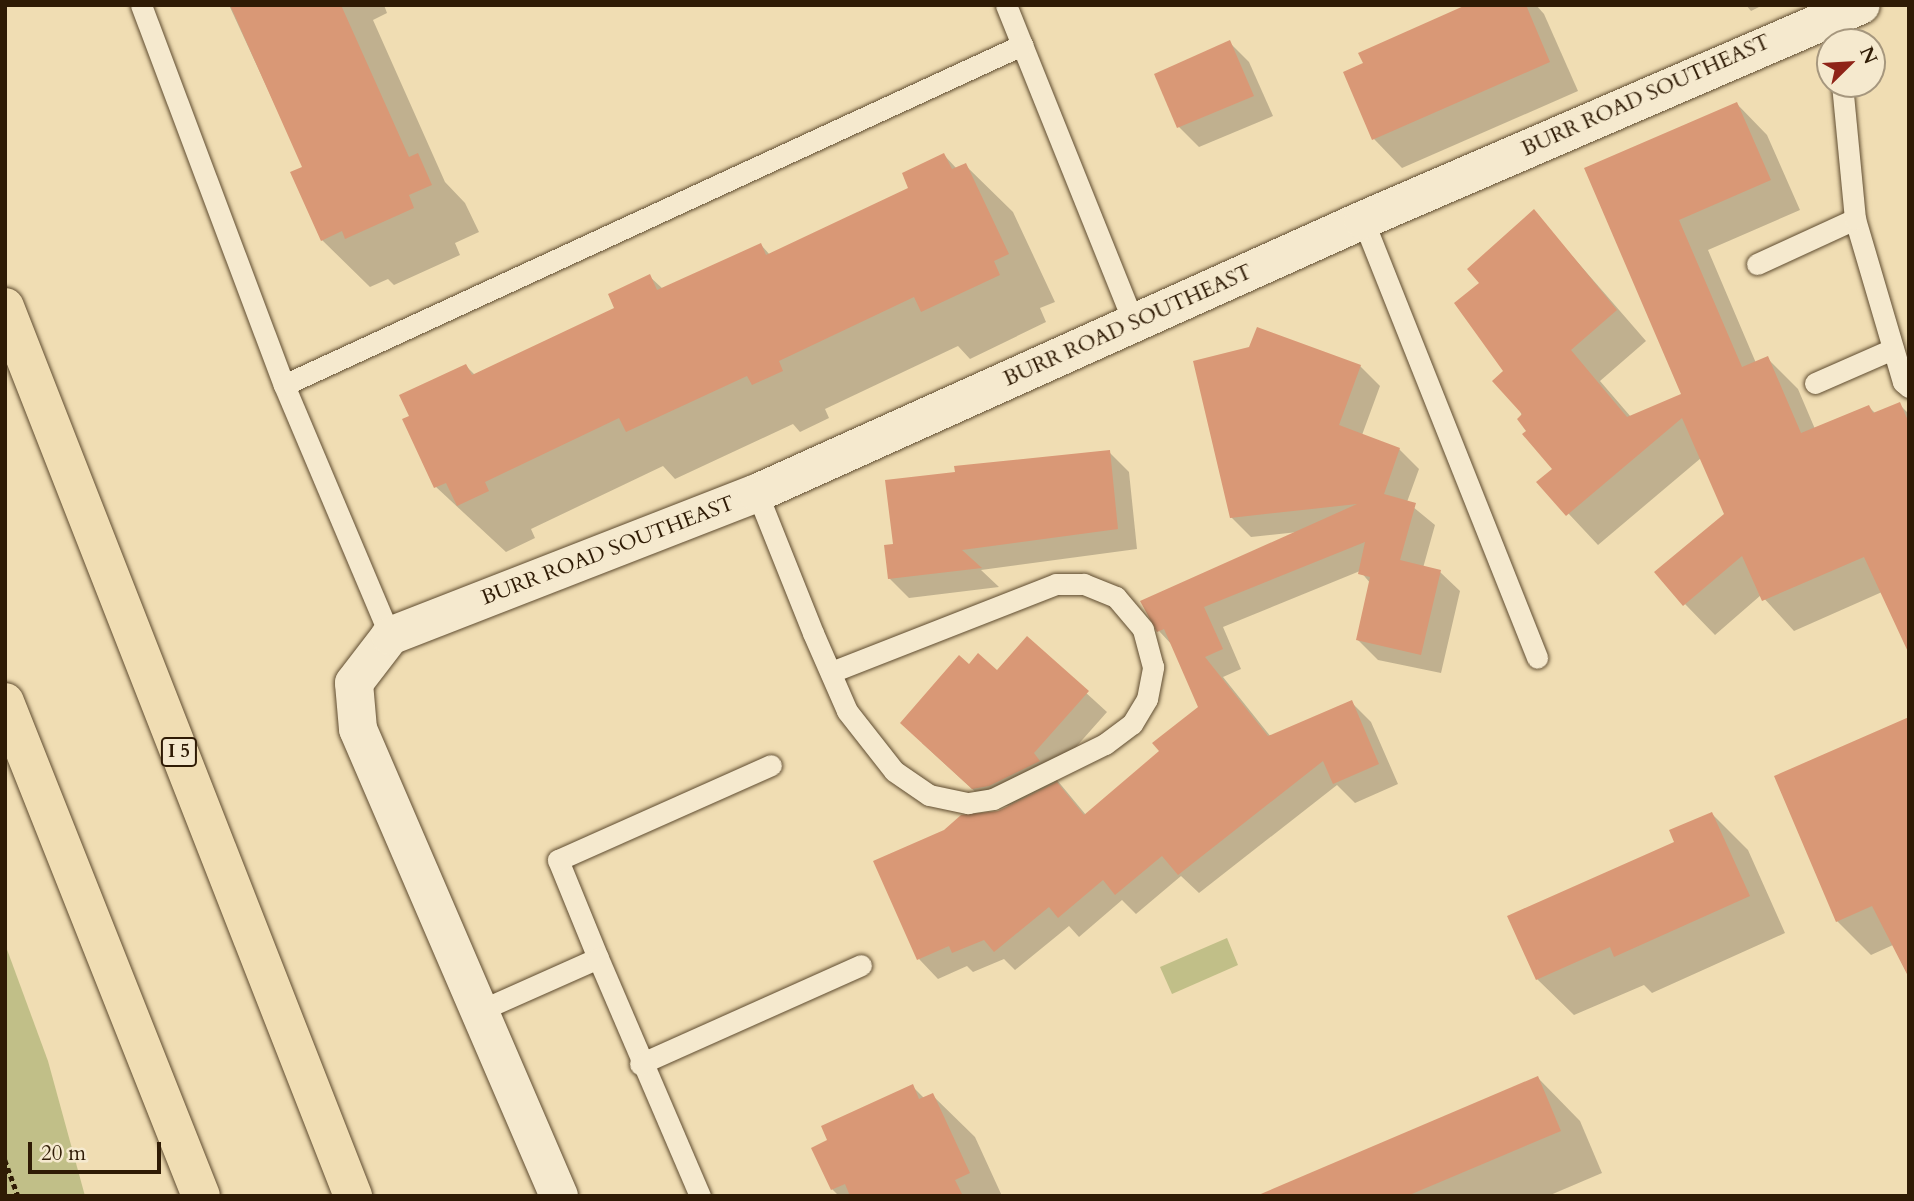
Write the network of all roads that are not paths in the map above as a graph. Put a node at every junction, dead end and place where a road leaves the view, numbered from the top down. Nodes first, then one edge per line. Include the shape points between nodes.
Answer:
1 (141, 5) edge
2 (1006, 5) edge
3 (1845, 20) edge
4 (1022, 45) junction
5 (1843, 98) edge
6 (1855, 219) junction
7 (1363, 220) junction
8 (1757, 264) dead end
9 (5, 307) edge
10 (1134, 323) junction
11 (1893, 349) junction
12 (1815, 383) dead end
13 (284, 385) junction
14 (1909, 387) edge
15 (757, 493) junction
16 (390, 636) junction
17 (1537, 658) dead end
18 (831, 672) junction
19 (5, 702) edge
20 (771, 765) dead end
21 (598, 958) junction
22 (861, 965) dead end
23 (479, 1011) junction
24 (640, 1064) junction
25 (328, 1134) junction
26 (201, 1196) edge
27 (353, 1196) edge
28 (381, 1196) edge
29 (559, 1196) edge
30 (700, 1196) edge

1 - 13 lane
2 - 4 lane
3 - 7 street, BURR ROAD SOUTHEAST
4 - 10 lane
4 - 13 lane
5 - 6 lane
6 - 8 lane
6 - 11 lane
7 - 10 street, BURR ROAD SOUTHEAST
7 - 17 lane
9 - 25 highway, I 5
10 - 15 street, BURR ROAD SOUTHEAST
11 - 12 lane
11 - 14 lane via 1903,382
13 - 16 lane
15 - 16 street, BURR ROAD SOUTHEAST
15 - 18 lane
16 - 23 street via 354,683 358,729
18 - 18 lane via 867,742 894,771 929,795 968,803 1016,791 1119,736 1147,699 1153,667 1143,629 1116,597 1084,584 1056,583
19 - 26 highway
20 - 21 lane via 558,860
21 - 23 lane
21 - 24 lane
22 - 24 lane
23 - 29 street
24 - 30 lane
25 - 27 highway, I 5
25 - 28 highway

